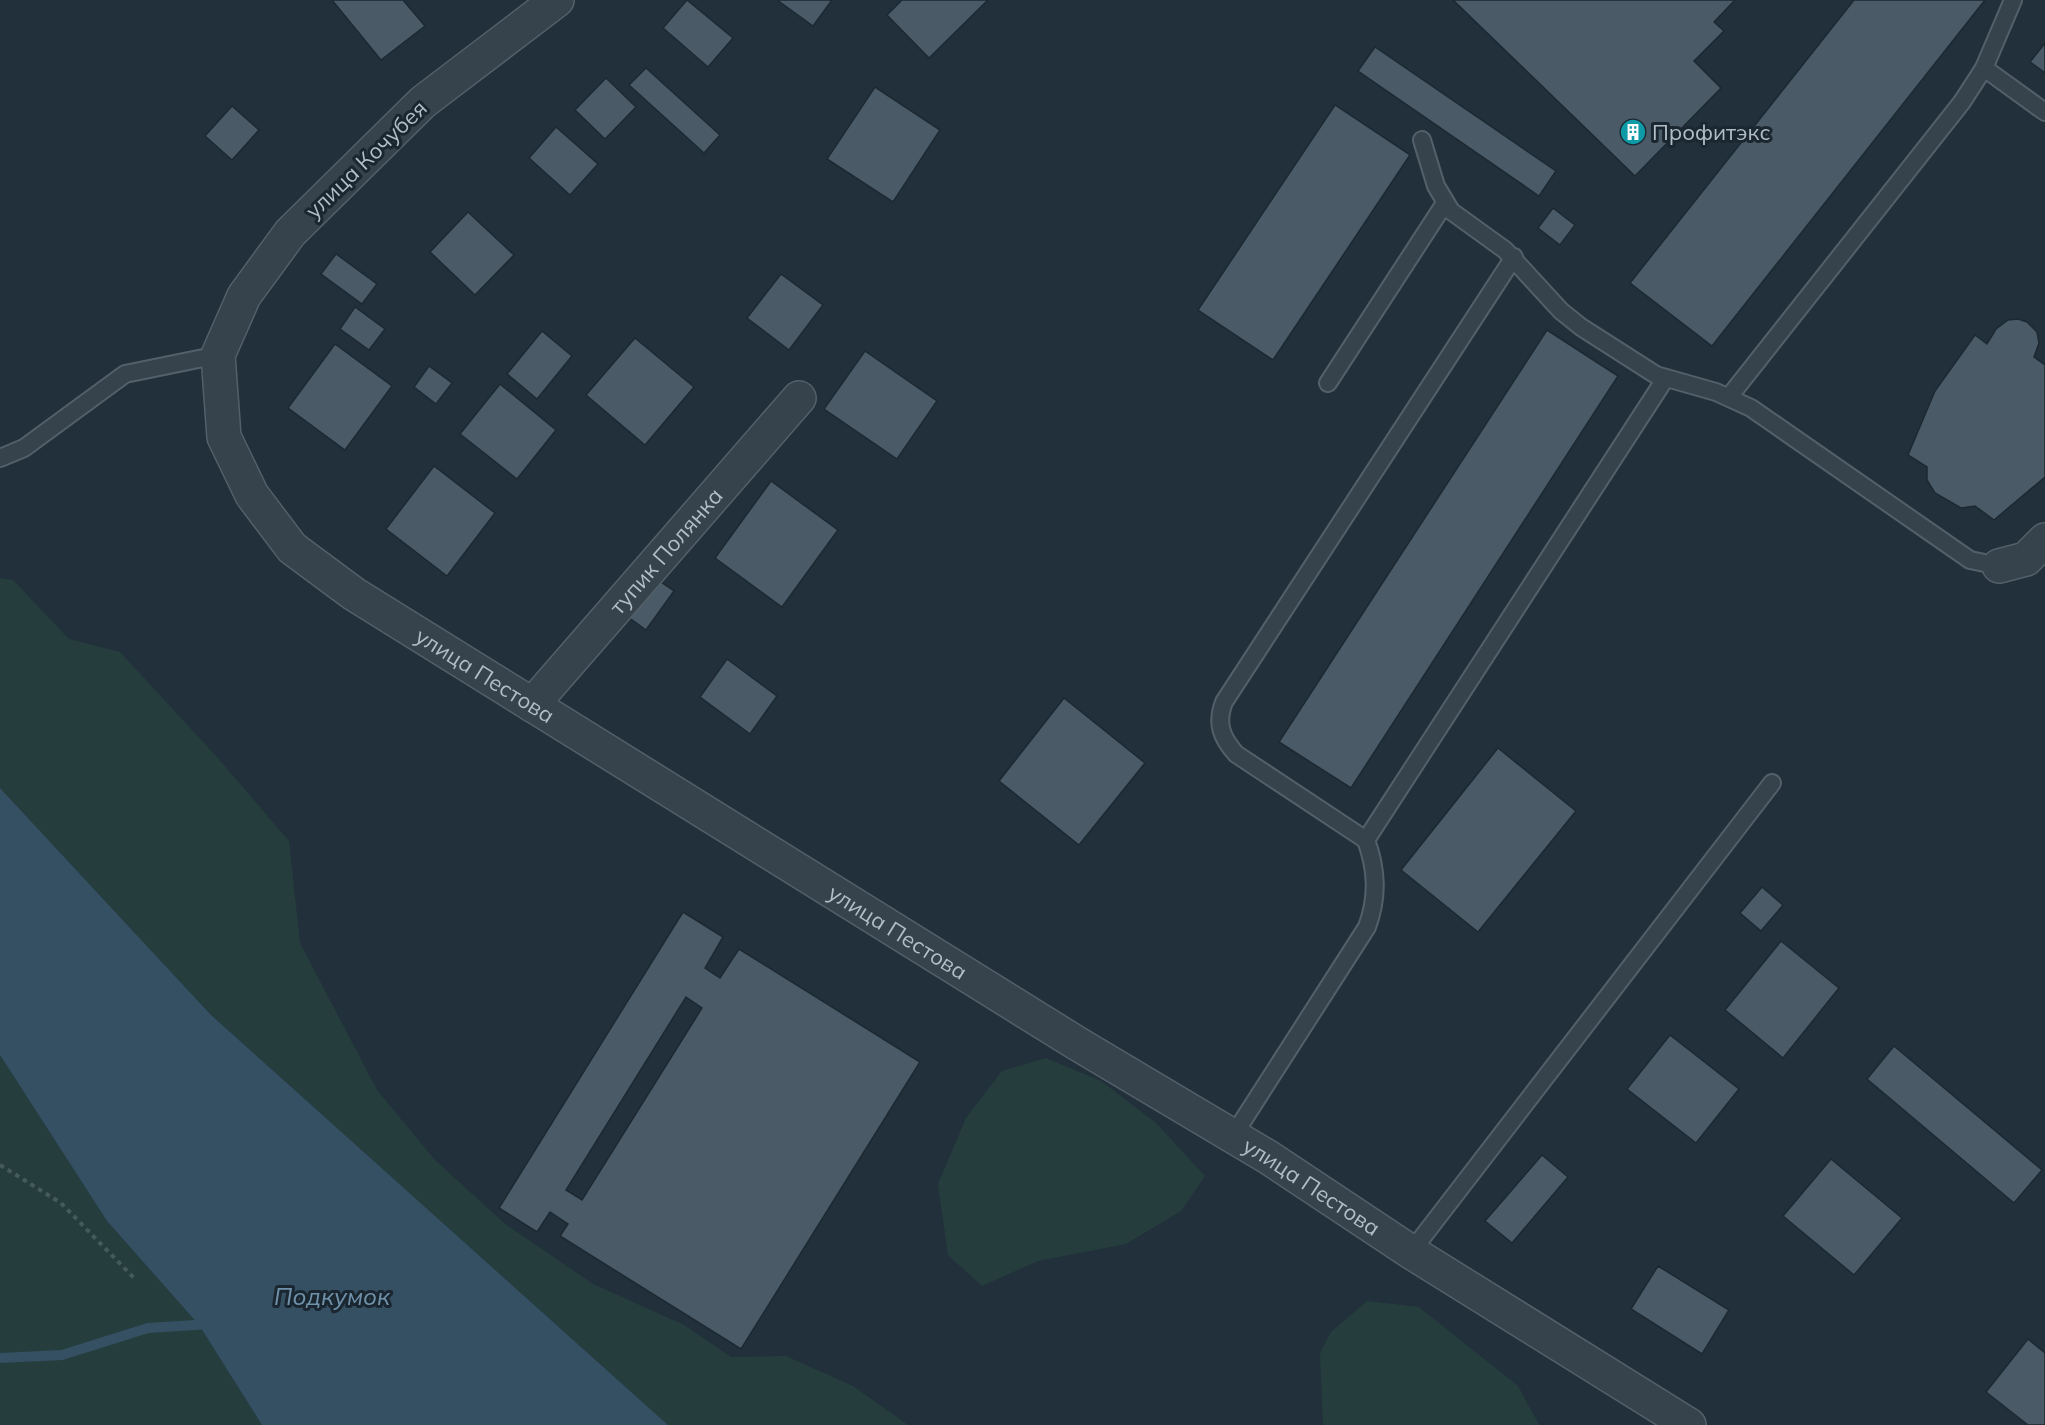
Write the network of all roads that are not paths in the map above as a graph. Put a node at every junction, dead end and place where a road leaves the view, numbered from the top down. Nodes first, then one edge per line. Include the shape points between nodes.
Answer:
1 (557, 0) edge
2 (2013, 0) edge
3 (1984, 68) junction
4 (2045, 112) edge
5 (1422, 140) dead end
6 (1445, 203) junction
7 (1514, 257) junction
8 (218, 355) junction
9 (1665, 378) junction
10 (1328, 382) dead end
11 (1729, 397) junction
12 (799, 398) dead end
13 (0, 458) edge
14 (2045, 540) edge
15 (1999, 566) joint
16 (532, 705) junction
17 (1772, 783) dead end
18 (1366, 840) junction
19 (1233, 1136) junction
20 (1412, 1252) junction
21 (1689, 1425) edge

1 - 8 street, улица Кочубея via 423,102 290,233 244,296
2 - 3 lane
3 - 4 lane
3 - 11 lane via 1955,111
5 - 6 lane
6 - 7 lane via 1461,220
6 - 10 lane
7 - 9 lane via 1581,327
7 - 18 lane via 1220,713 1224,740 1236,754
8 - 13 lane via 124,374 24,448
8 - 16 street, улица Пестова via 224,437 252,495 292,548 354,594
9 - 11 lane
9 - 18 lane
11 - 15 lane via 1751,408 1970,560
12 - 16 street, тупик Полянка
14 - 15 street via 2026,559
16 - 19 street, улица Пестова
17 - 20 lane
18 - 19 lane via 1376,876 1368,927
19 - 20 street, улица Пестова
20 - 21 street, улица Пестова

